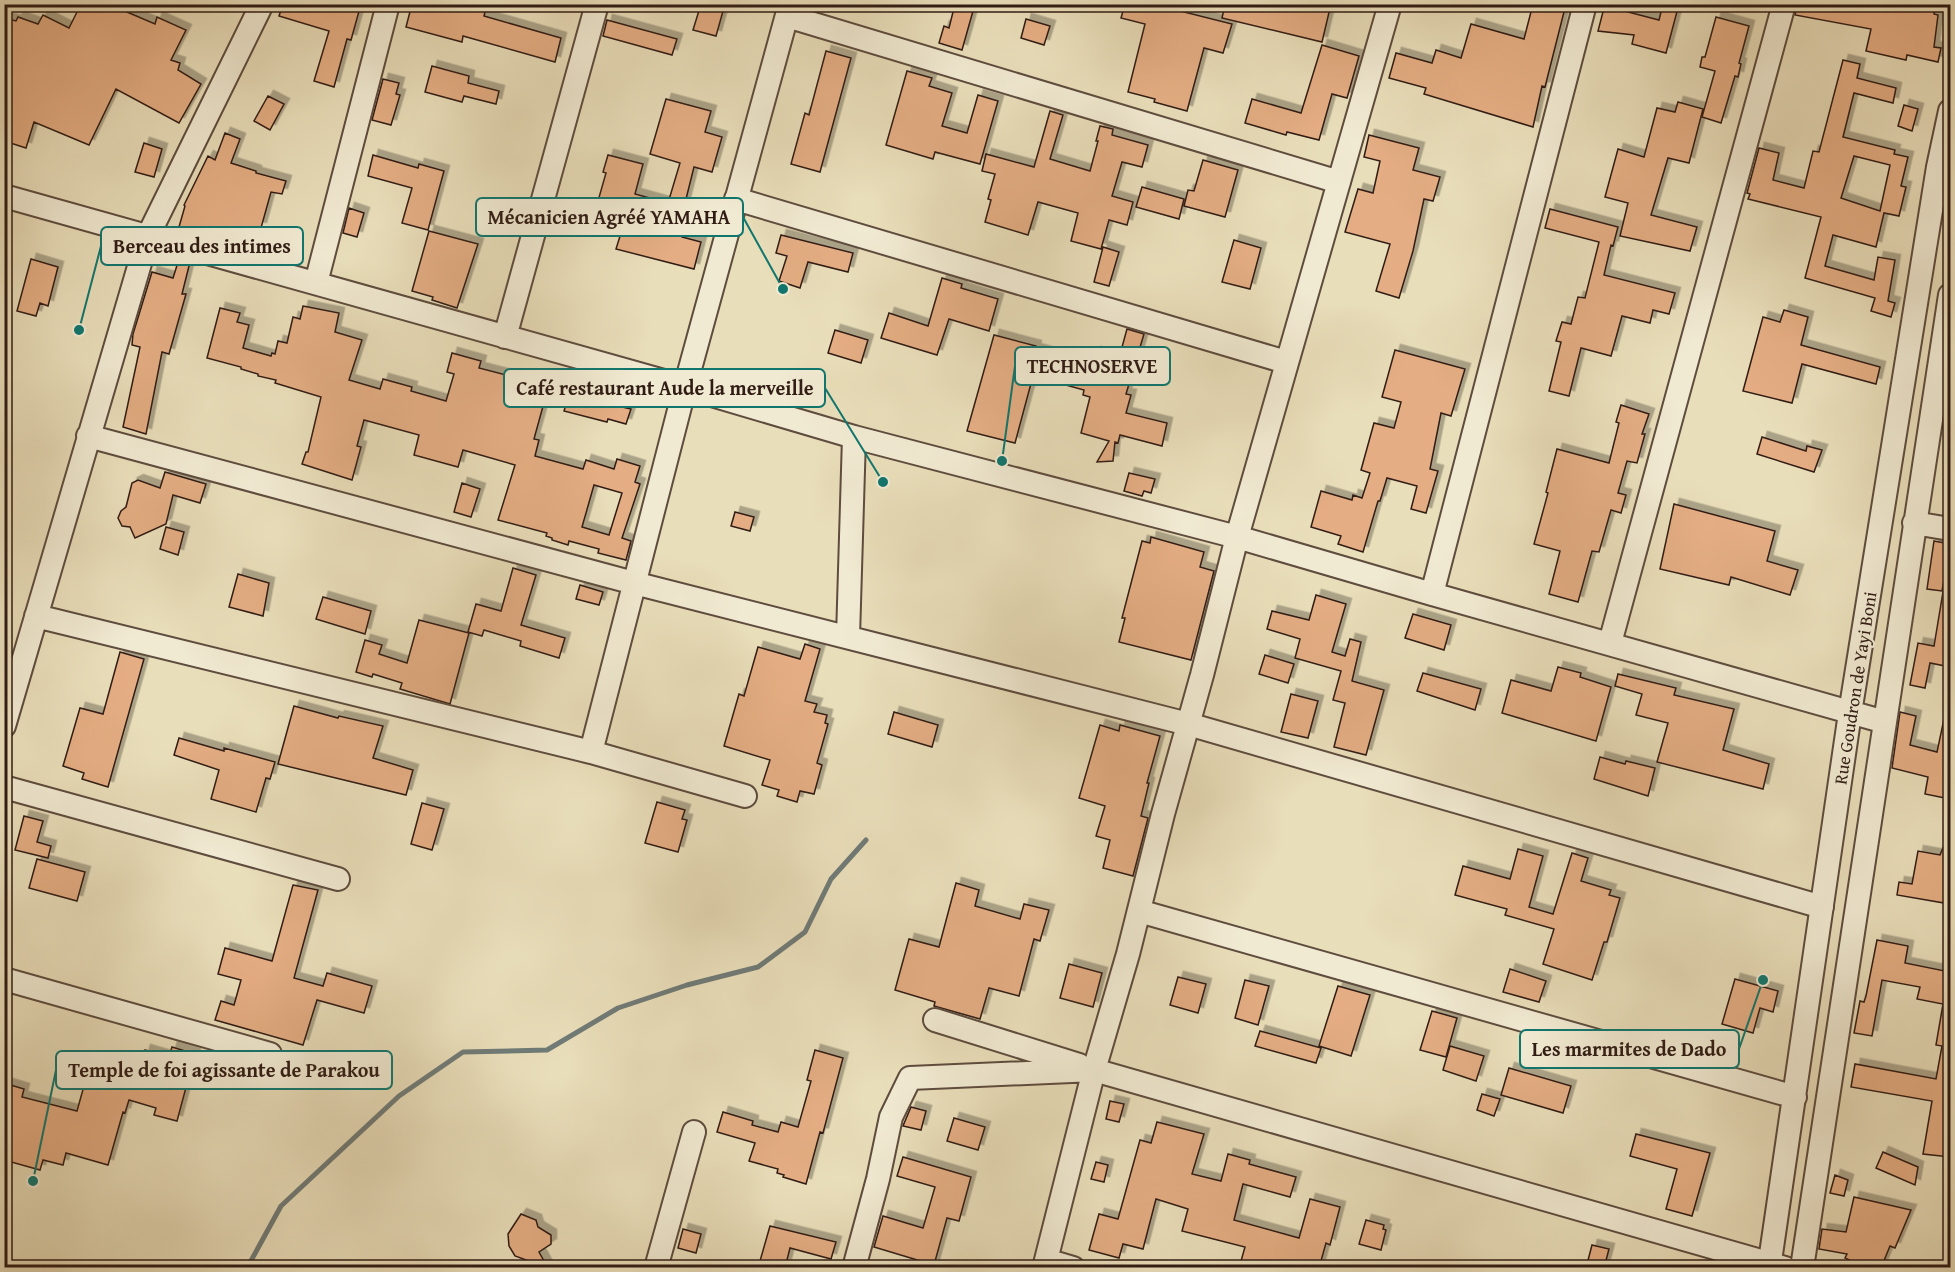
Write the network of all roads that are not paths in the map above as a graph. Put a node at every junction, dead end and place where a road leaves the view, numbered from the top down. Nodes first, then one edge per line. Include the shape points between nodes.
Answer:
1 (262, 4) edge
2 (388, 4) edge
3 (597, 4) edge
4 (1390, 4) edge
5 (1585, 4) edge
6 (1784, 4) edge
7 (788, 10) edge
8 (1950, 111) edge
9 (1339, 182) junction
10 (4, 196) edge
11 (736, 199) junction
12 (148, 236) junction
13 (316, 283) junction
14 (1950, 295) edge
15 (506, 337) junction
16 (1286, 362) junction
17 (685, 387) junction
18 (88, 436) junction
19 (854, 437) junction
20 (1914, 523) junction
21 (1950, 529) edge
22 (1237, 537) junction
23 (634, 583) junction
24 (1432, 594) junction
25 (36, 615) junction
26 (848, 637) junction
27 (1610, 643) junction
28 (1850, 712) junction
29 (1885, 722) junction
30 (1188, 724) junction
31 (4, 726) edge
32 (591, 752) junction
33 (4, 787) edge
34 (745, 796) dead end
35 (338, 879) dead end
36 (1822, 906) junction
37 (1139, 911) junction
38 (4, 979) edge
39 (935, 1020) dead end
40 (270, 1054) dead end
41 (1094, 1070) junction
42 (1795, 1097) junction
43 (694, 1132) dead end
44 (1045, 1264) edge
45 (1775, 1266) edge
46 (656, 1268) edge
47 (854, 1268) edge
48 (1073, 1268) edge
49 (1802, 1268) edge

1 - 12 street
2 - 13 street
3 - 15 street
4 - 9 street
5 - 24 street
6 - 27 street
7 - 9 street
7 - 11 street
8 - 28 street, Rue Goudron de Yayi Boni
9 - 16 street
10 - 12 street
11 - 16 street
11 - 17 street
12 - 13 street
12 - 18 street
13 - 15 street
14 - 20 street, Rue Goudron de Yayi Boni
15 - 17 street
16 - 22 street
17 - 19 street
17 - 23 street
18 - 23 street
18 - 25 street
19 - 22 street
19 - 26 street
20 - 21 street
20 - 29 street, Rue Goudron de Yayi Boni
22 - 24 street
22 - 30 street
23 - 26 street
23 - 32 street
24 - 27 street
25 - 31 street
25 - 32 street
26 - 30 street
27 - 28 street
28 - 29 street
28 - 36 street, Rue Goudron de Yayi Boni
29 - 49 street, Rue Goudron de Yayi Boni
30 - 36 street
30 - 37 street
32 - 34 street
33 - 35 street
36 - 42 street, Rue Goudron de Yayi Boni
37 - 41 street
37 - 42 street
38 - 40 street
39 - 41 street
41 - 44 street
41 - 45 street
41 - 47 street via 910,1078 891,1117
42 - 45 street, Rue Goudron de Yayi Boni
43 - 46 street
44 - 48 street

